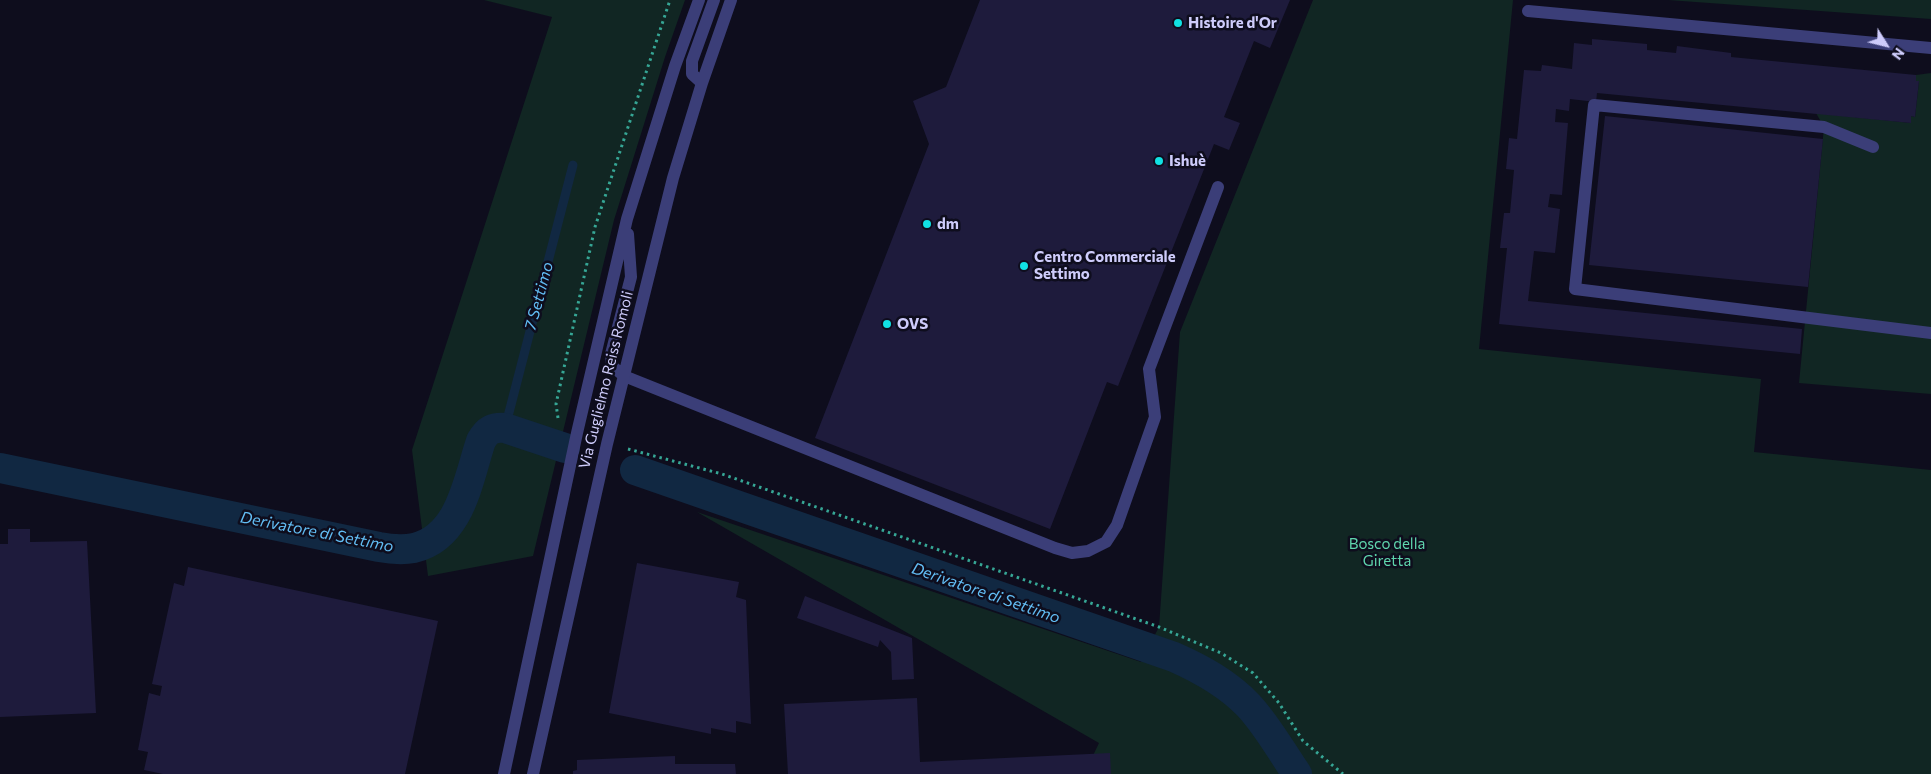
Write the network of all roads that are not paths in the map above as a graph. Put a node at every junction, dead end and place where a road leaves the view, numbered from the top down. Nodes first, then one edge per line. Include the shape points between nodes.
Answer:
1 (699, 0) edge
2 (714, 0) edge
3 (731, 0) edge
4 (1528, 10) dead end
5 (1931, 48) edge
6 (702, 83) junction
7 (1873, 147) dead end
8 (1218, 188) dead end
9 (627, 219) junction
10 (1931, 333) edge
11 (624, 376) junction
12 (504, 774) edge
13 (533, 774) edge

1 - 9 street, Via Guglielmo Reiss Romoli
2 - 6 street via 692,60 692,74
3 - 6 street, Via Guglielmo Reiss Romoli
4 - 5 street
6 - 11 street, Via Guglielmo Reiss Romoli via 674,178
7 - 10 street via 1824,127 1594,105 1575,289
8 - 11 street via 1149,369 1155,417 1117,524 1106,542 1088,551 1072,553 1055,548
9 - 11 street via 631,277 611,354 612,366
9 - 12 street, Via Guglielmo Reiss Romoli via 577,433
11 - 13 street, Via Guglielmo Reiss Romoli

